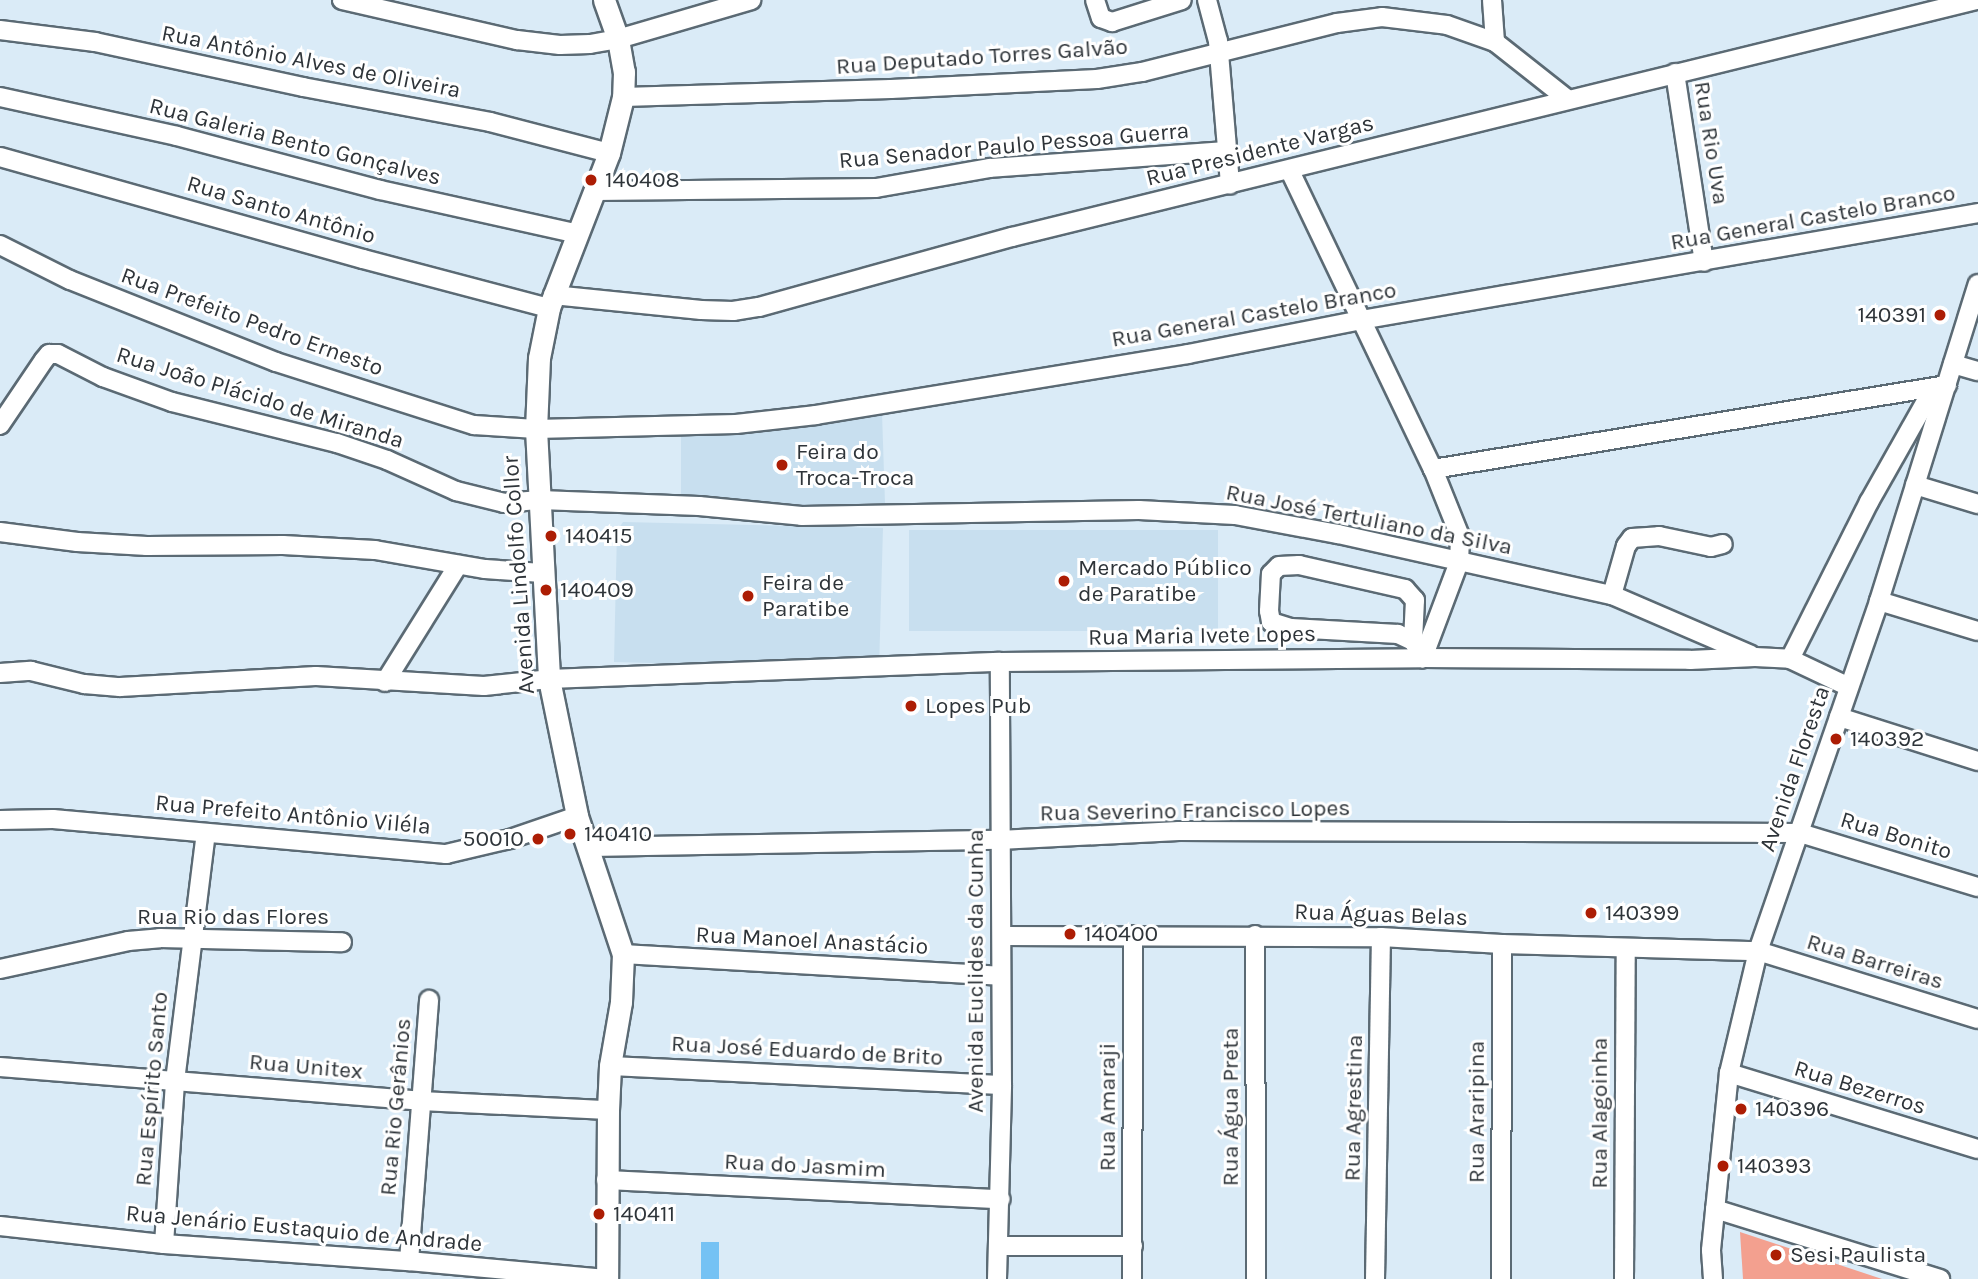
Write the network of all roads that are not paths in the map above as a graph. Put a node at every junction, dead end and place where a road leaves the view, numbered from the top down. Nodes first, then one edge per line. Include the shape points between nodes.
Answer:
1 (342, 0) edge
2 (604, 0) edge
3 (751, 0) edge
4 (1095, 0) edge
5 (1182, 0) edge
6 (1207, 0) edge
7 (1492, 0) edge
8 (1976, 0) edge
9 (0, 30) edge
10 (618, 39) junction
11 (1495, 42) junction
12 (1218, 52) junction
13 (1675, 73) junction
14 (0, 97) edge
15 (623, 97) junction
16 (1566, 98) junction
17 (1227, 151) junction
18 (610, 153) junction
19 (0, 157) edge
20 (1290, 171) junction
21 (1230, 185) junction
22 (595, 191) junction
23 (1978, 214) edge
24 (578, 234) junction
25 (0, 245) edge
26 (1704, 262) junction
27 (1978, 284) edge
28 (551, 302) junction
29 (1361, 320) junction
30 (1953, 364) junction
31 (1978, 372) edge
32 (1940, 387) junction
33 (3, 415) edge
34 (536, 429) junction
35 (1433, 469) junction
36 (1915, 485) junction
37 (540, 500) junction
38 (1978, 504) edge
39 (0, 532) edge
40 (1723, 544) dead end
41 (1459, 562) junction
42 (458, 565) junction
43 (542, 573) junction
44 (1612, 595) junction
45 (1879, 601) junction
46 (1978, 631) edge
47 (1413, 641) junction
48 (1755, 657) junction
49 (1423, 658) junction
50 (1790, 659) junction
51 (1000, 662) junction
52 (0, 673) edge
53 (549, 679) junction
54 (385, 682) junction
55 (1849, 687) junction
56 (1839, 718) junction
57 (1978, 761) edge
58 (577, 816) junction
59 (0, 820) edge
60 (1800, 833) junction
61 (206, 834) junction
62 (999, 840) junction
63 (590, 847) junction
64 (1978, 887) edge
65 (1133, 935) junction
66 (1255, 935) junction
67 (1002, 936) junction
68 (1381, 937) junction
69 (191, 939) junction
70 (342, 942) dead end
71 (1502, 944) junction
72 (1626, 948) junction
73 (1758, 951) junction
74 (623, 954) junction
75 (0, 969) edge
76 (999, 976) junction
77 (429, 1000) dead end
78 (1978, 1019) edge
79 (610, 1066) junction
80 (0, 1067) edge
81 (1729, 1073) junction
82 (175, 1081) junction
83 (1002, 1085) junction
84 (421, 1101) junction
85 (608, 1110) junction
86 (1978, 1149) edge
87 (606, 1180) junction
88 (1001, 1199) junction
89 (1715, 1209) junction
90 (0, 1226) edge
91 (164, 1244) junction
92 (998, 1246) junction
93 (1132, 1246) junction
94 (409, 1261) junction
95 (606, 1279) edge
96 (997, 1279) edge
97 (1132, 1279) edge
98 (1256, 1279) edge
99 (1375, 1279) edge
100 (1501, 1279) edge
101 (1624, 1279) edge
102 (1713, 1279) edge
103 (1940, 1279) edge

1 - 10 street via 540,44
2 - 10 main road, Avenida Lindolfo Collor
3 - 10 street
4 - 5 street via 1101,18 1122,21
6 - 12 street
7 - 11 street
8 - 13 street, Rua Presidente Vargas
9 - 18 street, Rua Antônio Alves de Oliveira via 95,42 490,122
10 - 15 main road, Avenida Lindolfo Collor
11 - 12 street, Rua Deputado Torres Galvão via 1447,25 1382,17 1337,23
11 - 16 street, Rua Deputado Torres Galvão
12 - 15 street, Rua Deputado Torres Galvão via 1097,79
12 - 17 street
13 - 16 street, Rua Presidente Vargas
13 - 26 street, Rua Rio Uva
14 - 24 street, Rua Galeria Bento Gonçalves
15 - 18 main road, Avenida Lindolfo Collor
16 - 20 street, Rua Presidente Vargas
17 - 21 street
17 - 22 street, Rua Senador Paulo Pessoa Guerra via 990,168 876,188
18 - 22 main road, Avenida Lindolfo Collor
19 - 28 street, Rua Santo Antônio via 363,260
20 - 21 street, Rua Presidente Vargas
20 - 29 street
21 - 28 street, Rua Presidente Vargas via 733,311
22 - 24 main road, Avenida Lindolfo Collor
23 - 26 street, Rua General Castelo Branco
24 - 28 main road, Avenida Lindolfo Collor
25 - 34 street, Rua Prefeito Pedro Ernesto via 70,280 276,362 474,425
26 - 29 street, Rua General Castelo Branco
27 - 30 street, Avenida Floresta
28 - 34 main road, Avenida Lindolfo Collor via 539,358
29 - 34 street, Rua General Castelo Branco via 1188,354 774,421
29 - 35 street
30 - 31 street
30 - 32 street, Avenida Floresta
32 - 35 street
32 - 36 street, Avenida Floresta
32 - 50 street via 1869,502
33 - 37 street, Rua João Plácido de Miranda via 49,354 58,354 103,377 172,402 362,451 474,497 504,503
34 - 37 main road, Avenida Lindolfo Collor
35 - 41 street via 1460,536
36 - 38 street
36 - 45 street, Avenida Floresta
37 - 41 street, Rua José Tertuliano da Silva via 699,506 802,516 1188,511 1271,521
37 - 43 main road, Avenida Lindolfo Collor
39 - 42 street via 146,546 361,549
40 - 44 street via 1711,547 1659,536 1632,538
41 - 44 street, Rua José Tertuliano da Silva
41 - 49 street
42 - 43 street
42 - 54 street
43 - 53 main road, Avenida Lindolfo Collor
44 - 48 street, Rua José Tertuliano da Silva
45 - 46 street
45 - 55 street, Avenida Floresta
47 - 47 street via 1398,634 1290,628 1271,622 1271,574 1279,566 1299,565 1405,589 1415,600
47 - 49 street
48 - 49 street, Rua Maria Ivete Lopes
48 - 50 street, Rua Maria Ivete Lopes
49 - 51 street, Rua Maria Ivete Lopes
50 - 55 street, Rua Maria Ivete Lopes
51 - 53 street, Rua Maria Ivete Lopes
51 - 62 street, Avenida Euclides da Cunha
52 - 54 street, Rua Maria Ivete Lopes via 31,671 120,687 279,676
53 - 54 street, Rua Maria Ivete Lopes via 484,686
53 - 58 main road, Avenida Lindolfo Collor
55 - 56 street, Avenida Floresta
56 - 57 street
56 - 60 street, Avenida Floresta
58 - 61 street, Rua Prefeito Antônio Viléla via 446,854
58 - 63 main road, Avenida Lindolfo Collor
59 - 61 street, Rua Prefeito Antônio Viléla via 53,819
60 - 62 street, Rua Severino Francisco Lopes via 1179,831
60 - 64 street, Rua Bonito
60 - 73 street, Avenida Floresta
61 - 69 street, Rua Espírito Santo
62 - 63 street, Rua Severino Francisco Lopes
62 - 67 street, Avenida Euclides da Cunha
63 - 74 main road, Avenida Lindolfo Collor
65 - 66 street, Rua Águas Belas
65 - 67 street, Rua Águas Belas
65 - 93 street, Rua Amaraji
66 - 68 street, Rua Águas Belas
66 - 98 street, Rua Água Preta
67 - 76 street, Avenida Euclides da Cunha
68 - 71 street, Rua Águas Belas
68 - 99 street, Rua Agrestina
69 - 70 street, Rua Rio das Flores
69 - 75 street, Rua Rio das Flores via 128,940
69 - 82 street, Rua Espírito Santo
71 - 72 street, Rua Águas Belas
71 - 100 street, Rua Araripina
72 - 73 street, Rua Águas Belas
72 - 101 street, Rua Alagoinha
73 - 78 street, Rua Barreiras
73 - 81 street, Avenida Floresta
74 - 76 street, Rua Manoel Anastácio
74 - 79 main road, Avenida Lindolfo Collor via 621,1002
76 - 83 street, Avenida Euclides da Cunha
77 - 84 street, Rua Rio Gerânios
79 - 83 street, Rua José Eduardo de Brito
79 - 85 main road, Avenida Lindolfo Collor
80 - 82 street, Rua Unitex
81 - 86 street, Rua Bezerros
81 - 89 street, Avenida Floresta
82 - 84 street, Rua Unitex
82 - 91 street, Rua Espírito Santo
83 - 88 street, Avenida Euclides da Cunha
84 - 85 street, Rua Unitex
84 - 94 street, Rua Rio Gerânios
85 - 87 main road, Avenida Lindolfo Collor
87 - 88 street, Rua do Jasmim
87 - 95 main road, Avenida Lindolfo Collor
88 - 92 street, Avenida Euclides da Cunha
89 - 102 street, Avenida Floresta
89 - 103 street
90 - 91 street, Rua Jenário Eustaquio de Andrade
91 - 94 street, Rua Jenário Eustaquio de Andrade
92 - 93 street
92 - 96 street, Avenida Euclides da Cunha
93 - 97 street, Rua Amaraji
94 - 95 street, Rua Jenário Eustaquio de Andrade

